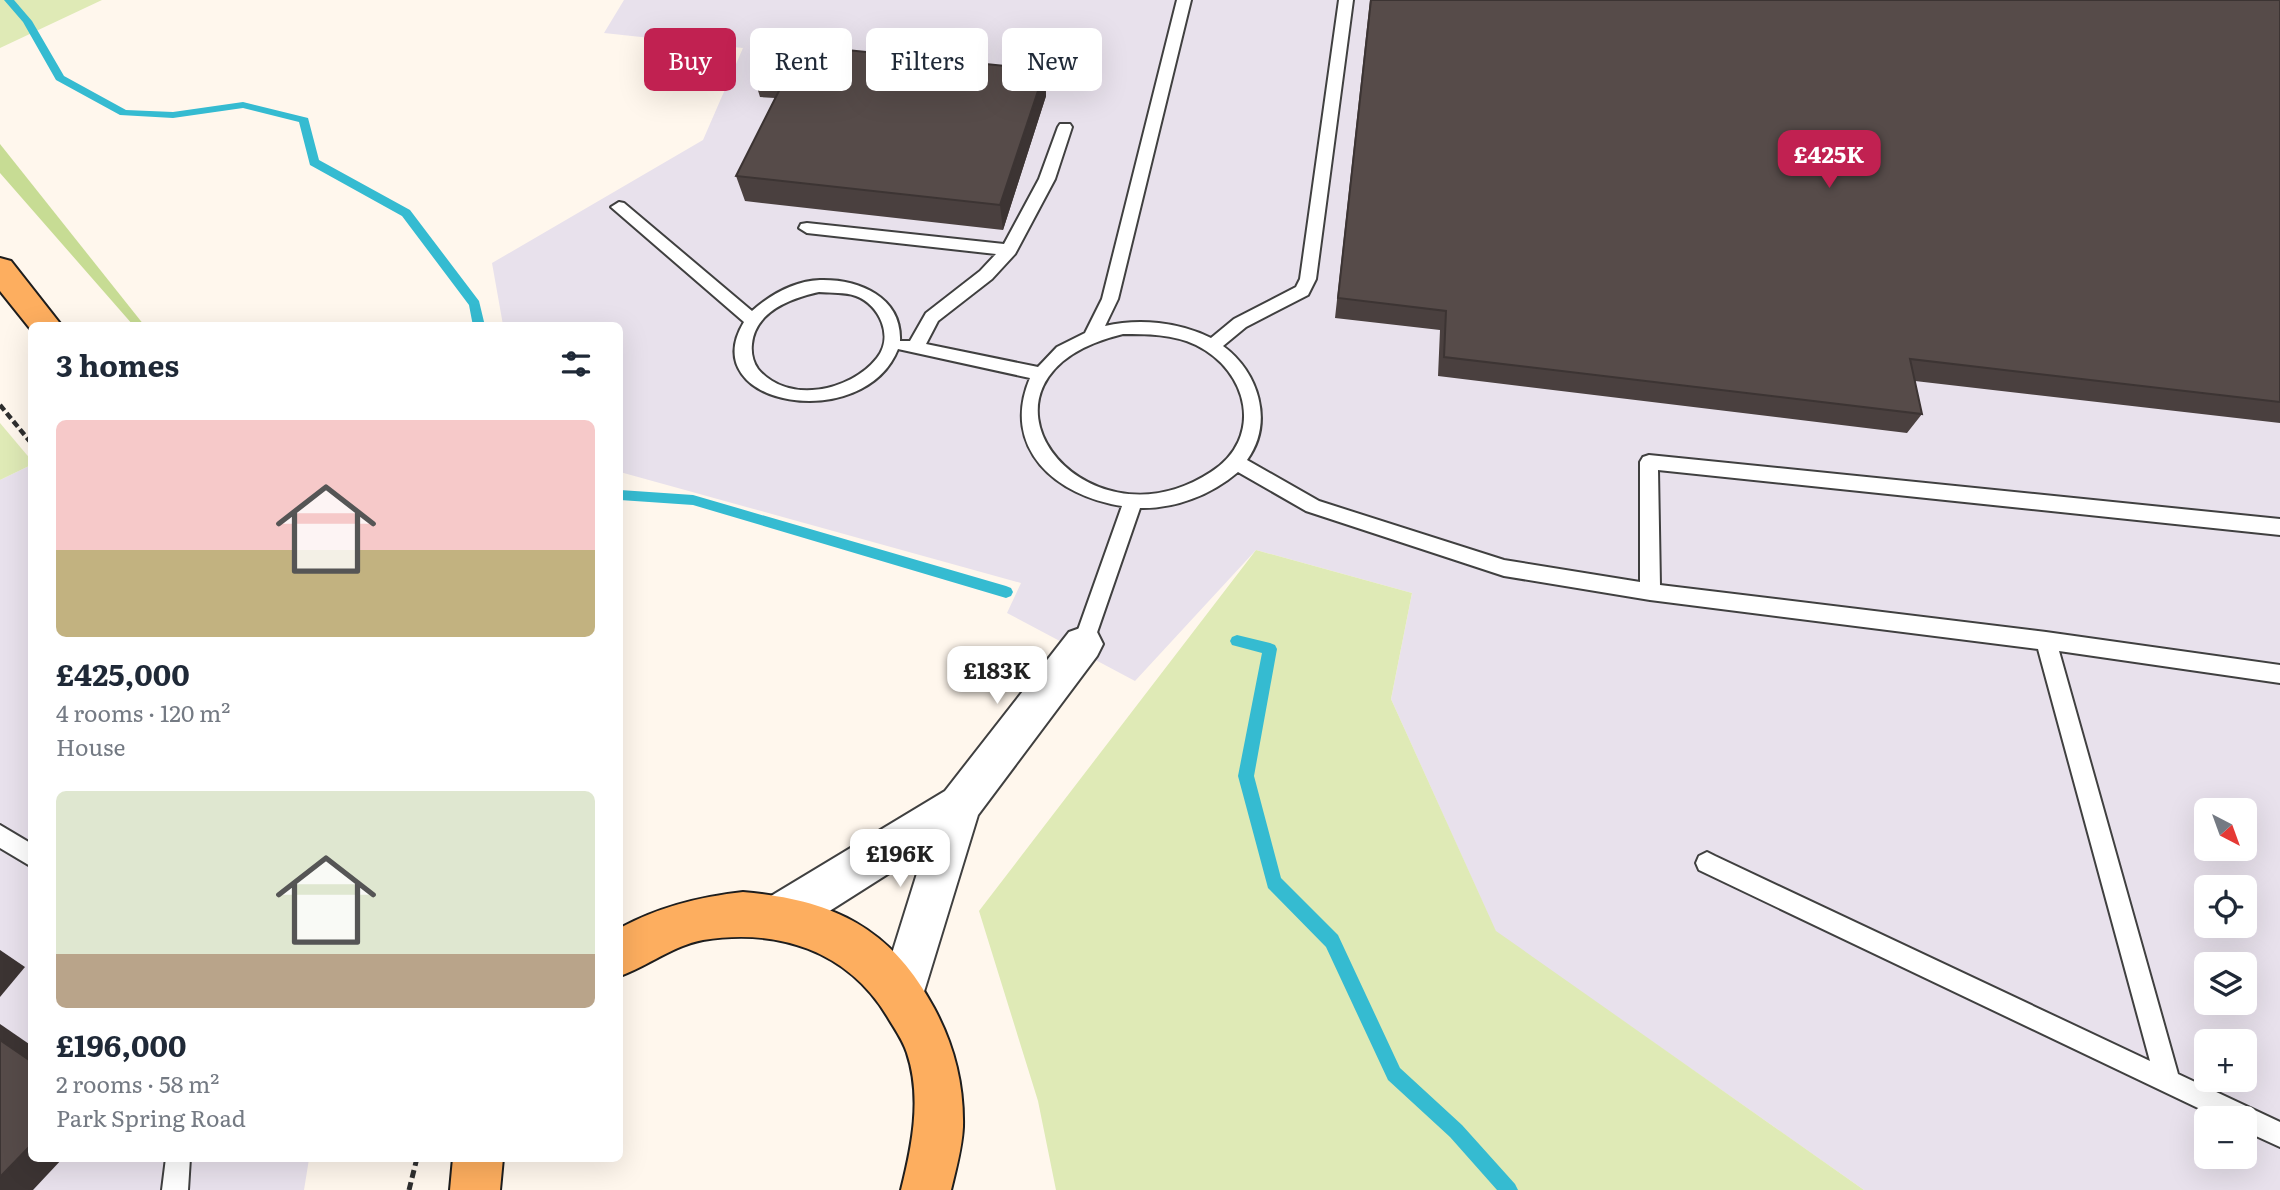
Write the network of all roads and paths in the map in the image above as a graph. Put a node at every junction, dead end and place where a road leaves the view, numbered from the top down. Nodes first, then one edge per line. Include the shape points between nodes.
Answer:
1 (1184, 0) edge
2 (1346, 0) edge
3 (1065, 127) dead end
4 (619, 207) dead end
5 (807, 228) dead end
6 (1009, 250) junction
7 (0, 269) edge
8 (752, 320) junction
9 (43, 322) edge
10 (1092, 335) junction
11 (892, 345) junction
12 (916, 346) junction
13 (1212, 346) junction
14 (1041, 374) junction
15 (0, 405) edge
16 (28, 439) edge
17 (1236, 462) junction
18 (1133, 501) junction
19 (2280, 527) edge
20 (1650, 592) junction
21 (2046, 641) junction
22 (1083, 644) joint
23 (2280, 674) edge
24 (960, 806) junction
25 (0, 835) edge
26 (28, 854) edge
27 (1707, 863) dead end
28 (782, 915) junction
29 (623, 951) edge
30 (903, 992) junction
31 (2168, 1082) junction
32 (2219, 1106) edge
33 (2257, 1124) edge
34 (2280, 1135) edge
35 (178, 1162) edge
36 (416, 1162) edge
37 (478, 1162) edge
38 (175, 1190) edge
39 (409, 1190) edge
40 (475, 1190) edge
41 (926, 1190) edge

1 - 10 lane via 1110,299
2 - 13 lane via 1308,279 1302,291 1240,323
3 - 6 lane via 1047,179
4 - 8 lane
5 - 6 lane
6 - 12 lane via 986,275 932,317
7 - 9 main road
8 - 11 lane via 792,292 844,287 883,307 892,325
8 - 11 lane via 742,354 748,369 761,383 790,394 826,394 849,388 884,361
10 - 13 lane via 1154,328
10 - 14 lane via 1063,351
11 - 12 lane
12 - 14 lane
13 - 17 lane via 1238,369 1252,399 1252,431
14 - 18 lane via 1029,400 1029,428 1041,455 1064,478 1096,494
15 - 16 path
17 - 18 lane via 1208,484 1173,498
17 - 20 lane via 1313,506 1504,568
18 - 22 lane
19 - 20 lane via 1649,462
20 - 21 lane
21 - 23 lane
21 - 31 lane
22 - 24 street
24 - 28 street
24 - 30 street
25 - 26 lane
27 - 31 lane
28 - 29 main road via 733,914 681,924
28 - 30 main road via 829,930 869,956
30 - 41 main road via 932,1056 938,1132
31 - 32 lane
33 - 34 lane
35 - 38 lane
36 - 39 path
37 - 40 main road

